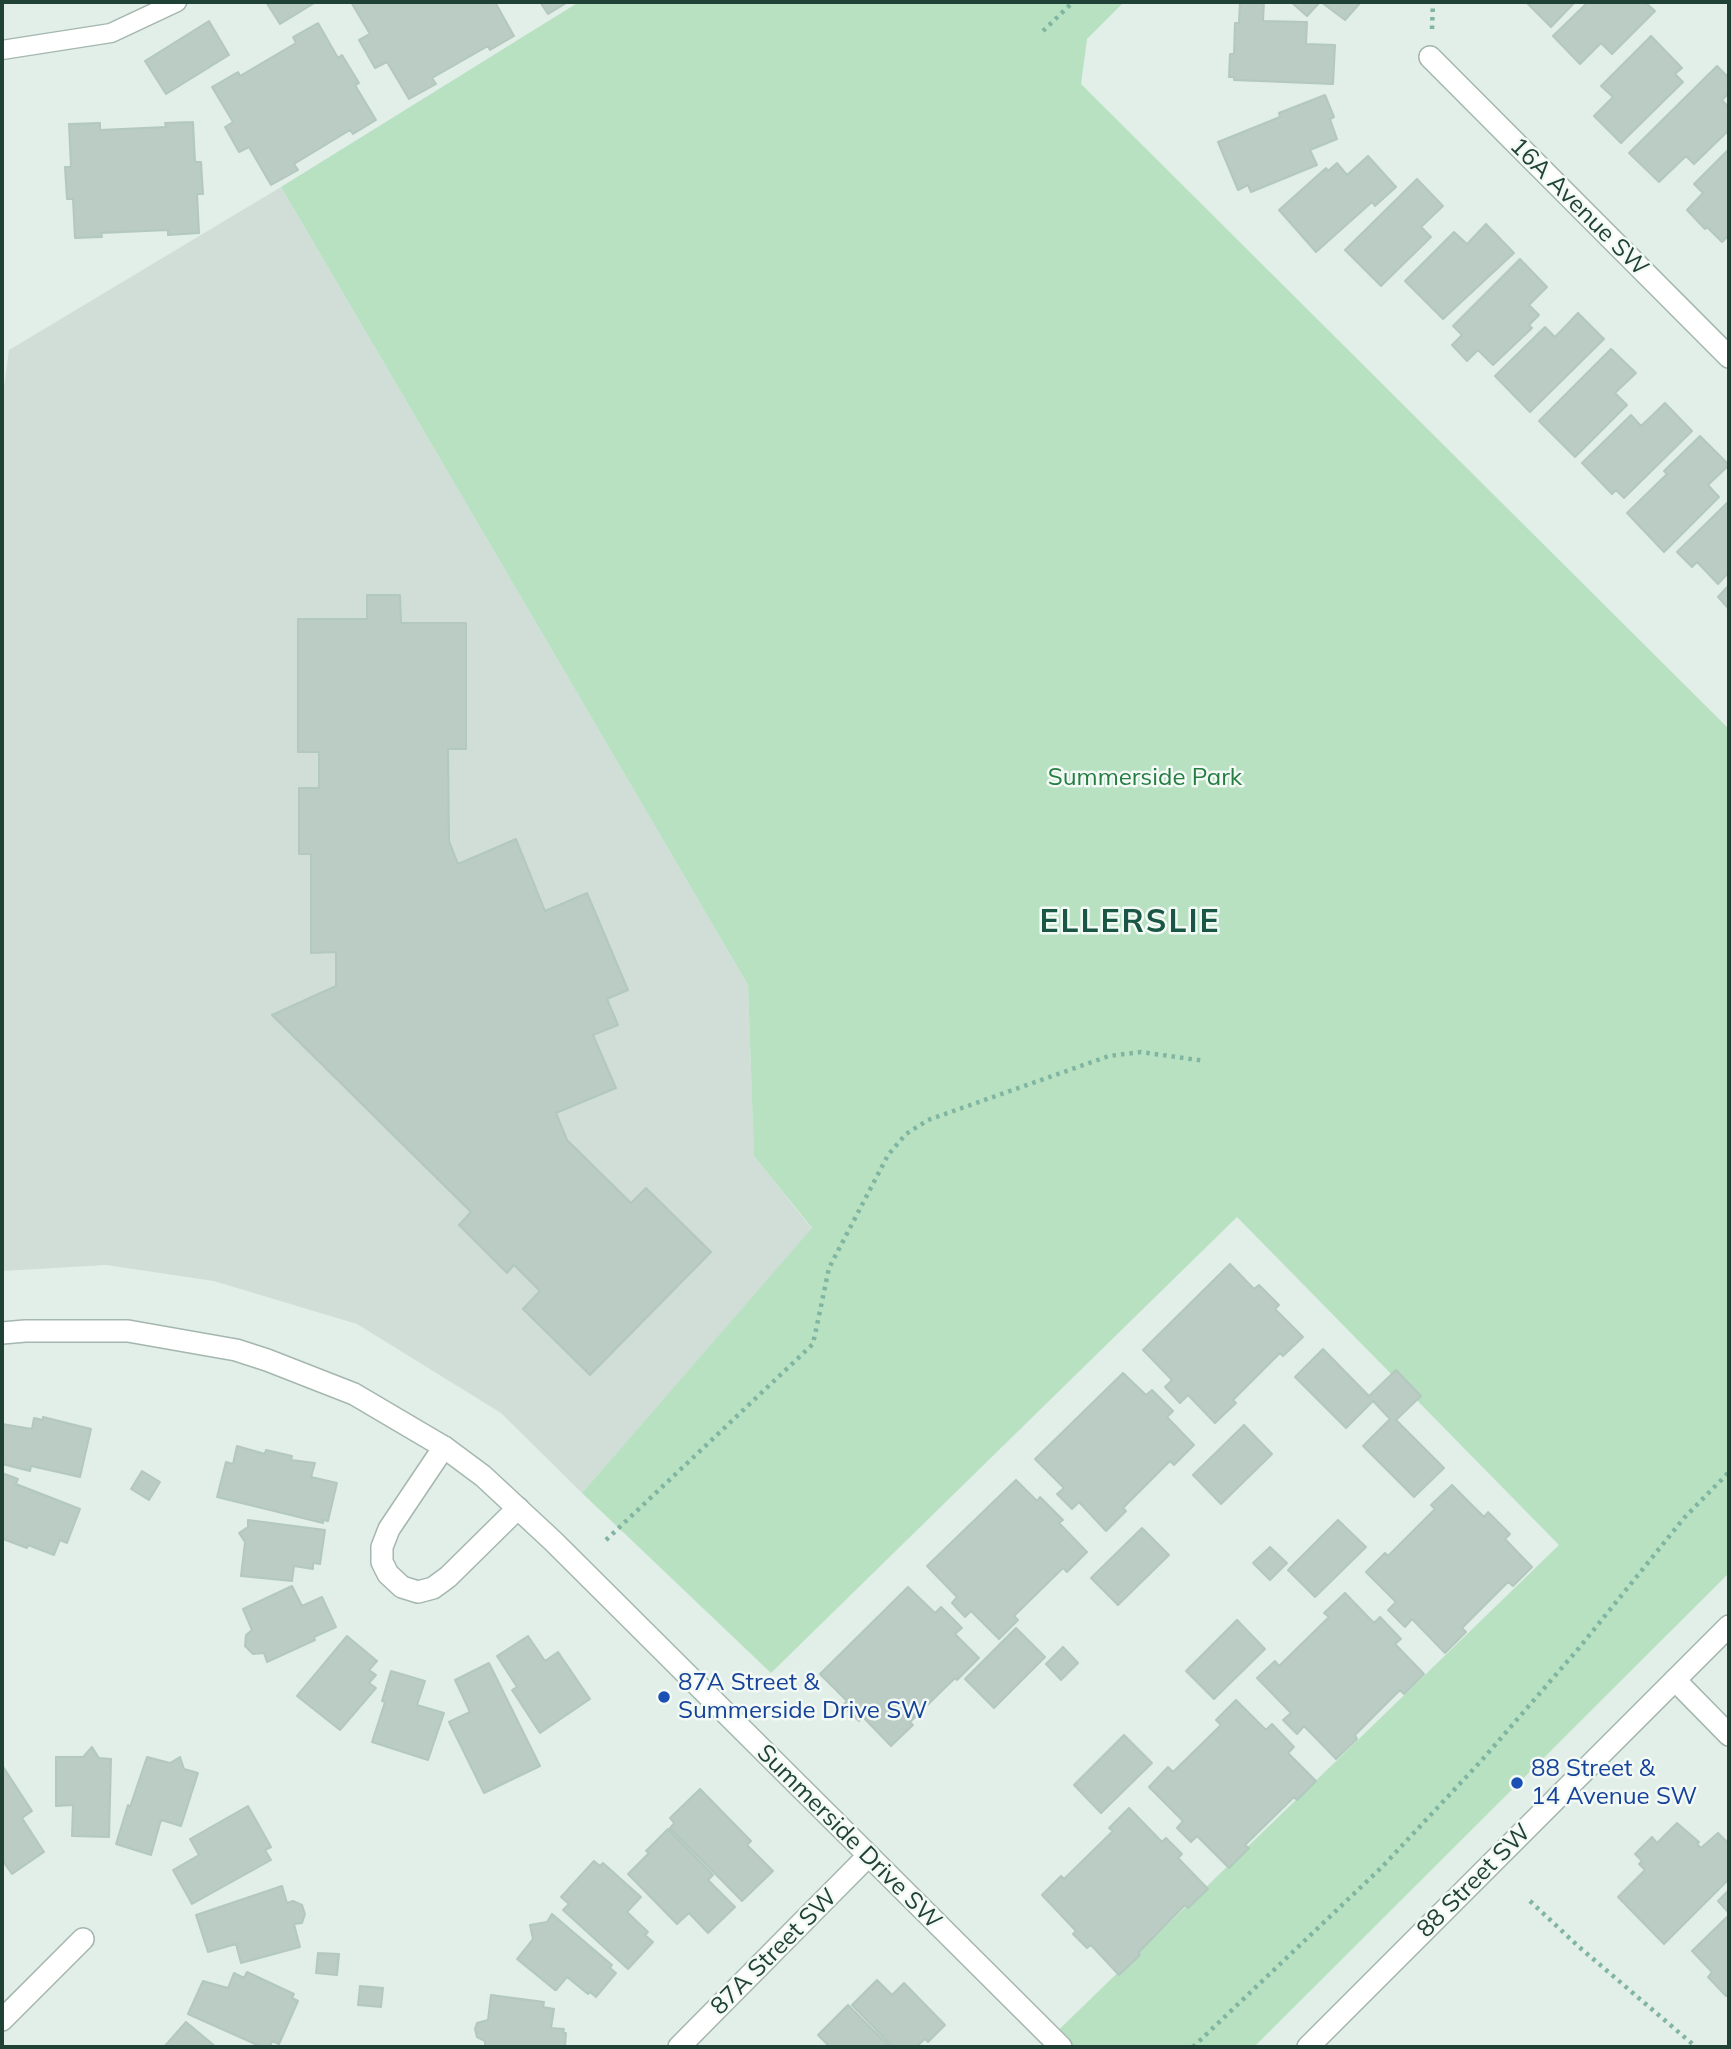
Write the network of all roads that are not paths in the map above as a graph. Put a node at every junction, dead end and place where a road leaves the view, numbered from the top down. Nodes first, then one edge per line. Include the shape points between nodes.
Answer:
1 (177, 2) edge
2 (2, 50) edge
3 (1430, 57) dead end
4 (1729, 356) edge
5 (2, 1334) edge
6 (444, 1447) junction
7 (518, 1507) junction
8 (1729, 1626) edge
9 (1675, 1680) junction
10 (1729, 1735) edge
11 (868, 1856) junction
12 (83, 1939) dead end
13 (2, 2020) edge
14 (679, 2047) edge
15 (1061, 2047) edge
16 (1308, 2047) edge

1 - 2 lane via 111,33
3 - 4 street, 16A Avenue SW
5 - 6 street, Summerside Drive SW via 128,1331 236,1350 354,1394
6 - 7 street, Summerside Drive SW
6 - 7 street via 389,1529 382,1547 388,1574 402,1587 418,1592 433,1588
7 - 11 street, Summerside Drive SW
8 - 9 street, 88 Street SW
9 - 10 street
9 - 16 street, 88 Street SW
11 - 14 street, 87A Street SW
11 - 15 street, Summerside Drive SW
12 - 13 street

